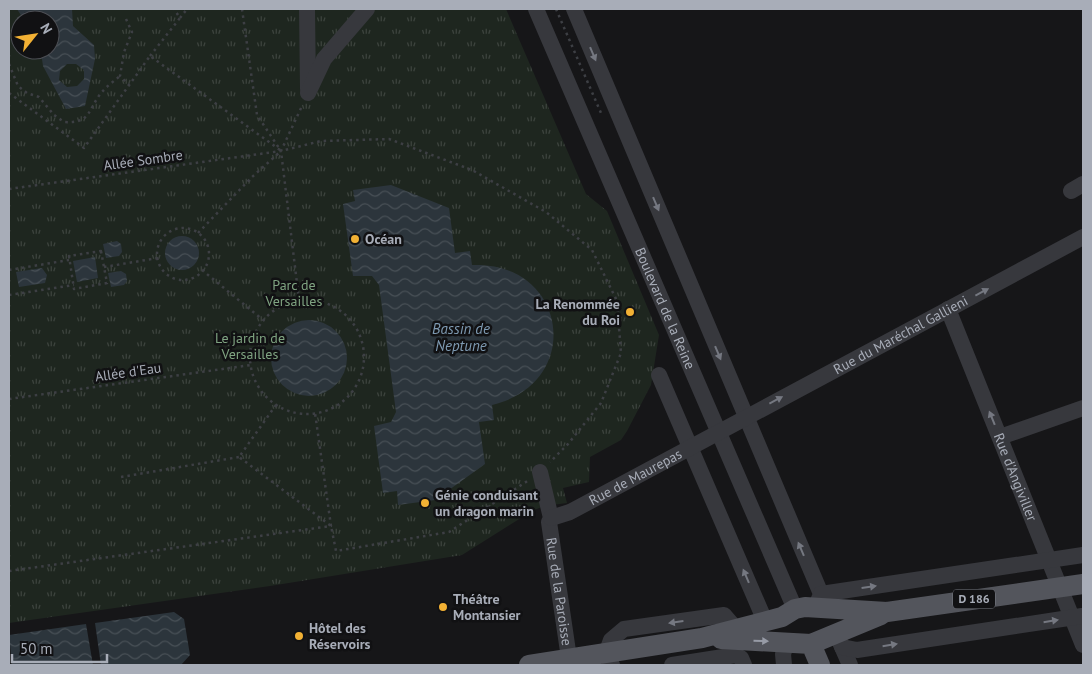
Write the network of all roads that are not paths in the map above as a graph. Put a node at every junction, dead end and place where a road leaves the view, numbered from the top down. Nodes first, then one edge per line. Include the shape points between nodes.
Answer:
1 (307, 9) edge
2 (367, 9) edge
3 (536, 9) edge
4 (574, 9) edge
5 (1083, 237) edge
6 (948, 309) junction
7 (659, 375) dead end
8 (1083, 408) edge
9 (744, 417) junction
10 (717, 431) junction
11 (1000, 437) junction
12 (690, 446) junction
13 (540, 472) road end
14 (551, 518) junction
15 (1083, 555) edge
16 (1050, 560) junction
17 (1083, 584) edge
18 (1061, 587) junction
19 (819, 604) junction
20 (887, 612) junction
21 (781, 616) junction
22 (1078, 617) edge
23 (736, 629) junction
24 (702, 638) junction
25 (828, 640) junction
26 (786, 642) junction
27 (1083, 645) edge
28 (609, 660) edge
29 (569, 662) edge
30 (703, 663) edge
31 (529, 665) edge
32 (672, 665) edge
33 (744, 665) edge
34 (784, 665) edge
35 (820, 665) edge
36 (850, 665) edge

1 - 2 street via 308,93 324,58
3 - 10 street, Boulevard de la Reine
4 -> 9 street
6 -> 5 street, Rue du Maréchal Gallieni
9 -> 6 street, Rue du Maréchal Gallieni
11 -> 6 street, Rue d'Angiviller
7 - 12 street
8 - 11 street
9 - 10 street, Rue du Maréchal Gallieni
19 -> 9 street
10 - 12 street, Rue de Maurepas
10 - 21 street, Boulevard de la Reine
11 - 16 street, Rue d'Angiviller
12 - 14 street, Rue de Maurepas via 570,512
21 -> 12 street
13 - 14 street, Rue de la Paroisse
14 - 29 street, Rue de la Paroisse via 548,522
15 - 16 street
16 - 18 street, Rue d'Angiviller
19 -> 16 street
17 - 18 main road, D 186
18 - 20 main road, D 186
18 - 22 street, Rue d'Angiviller
19 - 20 main road, D 186
19 - 21 main road
19 - 25 main road
20 - 25 main road, D 186
21 - 23 main road
21 - 26 main road, Boulevard de la Reine
25 -> 22 street via 857,650
22 - 27 street, Rue d'Angiviller
23 - 24 main road
23 -> 28 street via 724,615 624,629 611,640
24 -> 26 main road
24 - 28 main road
24 - 30 street
25 - 26 main road
25 - 35 main road
25 - 36 street
26 - 34 street, Boulevard de la Reine
28 - 29 main road
29 - 31 main road
30 - 32 street
30 - 33 street via 736,654

